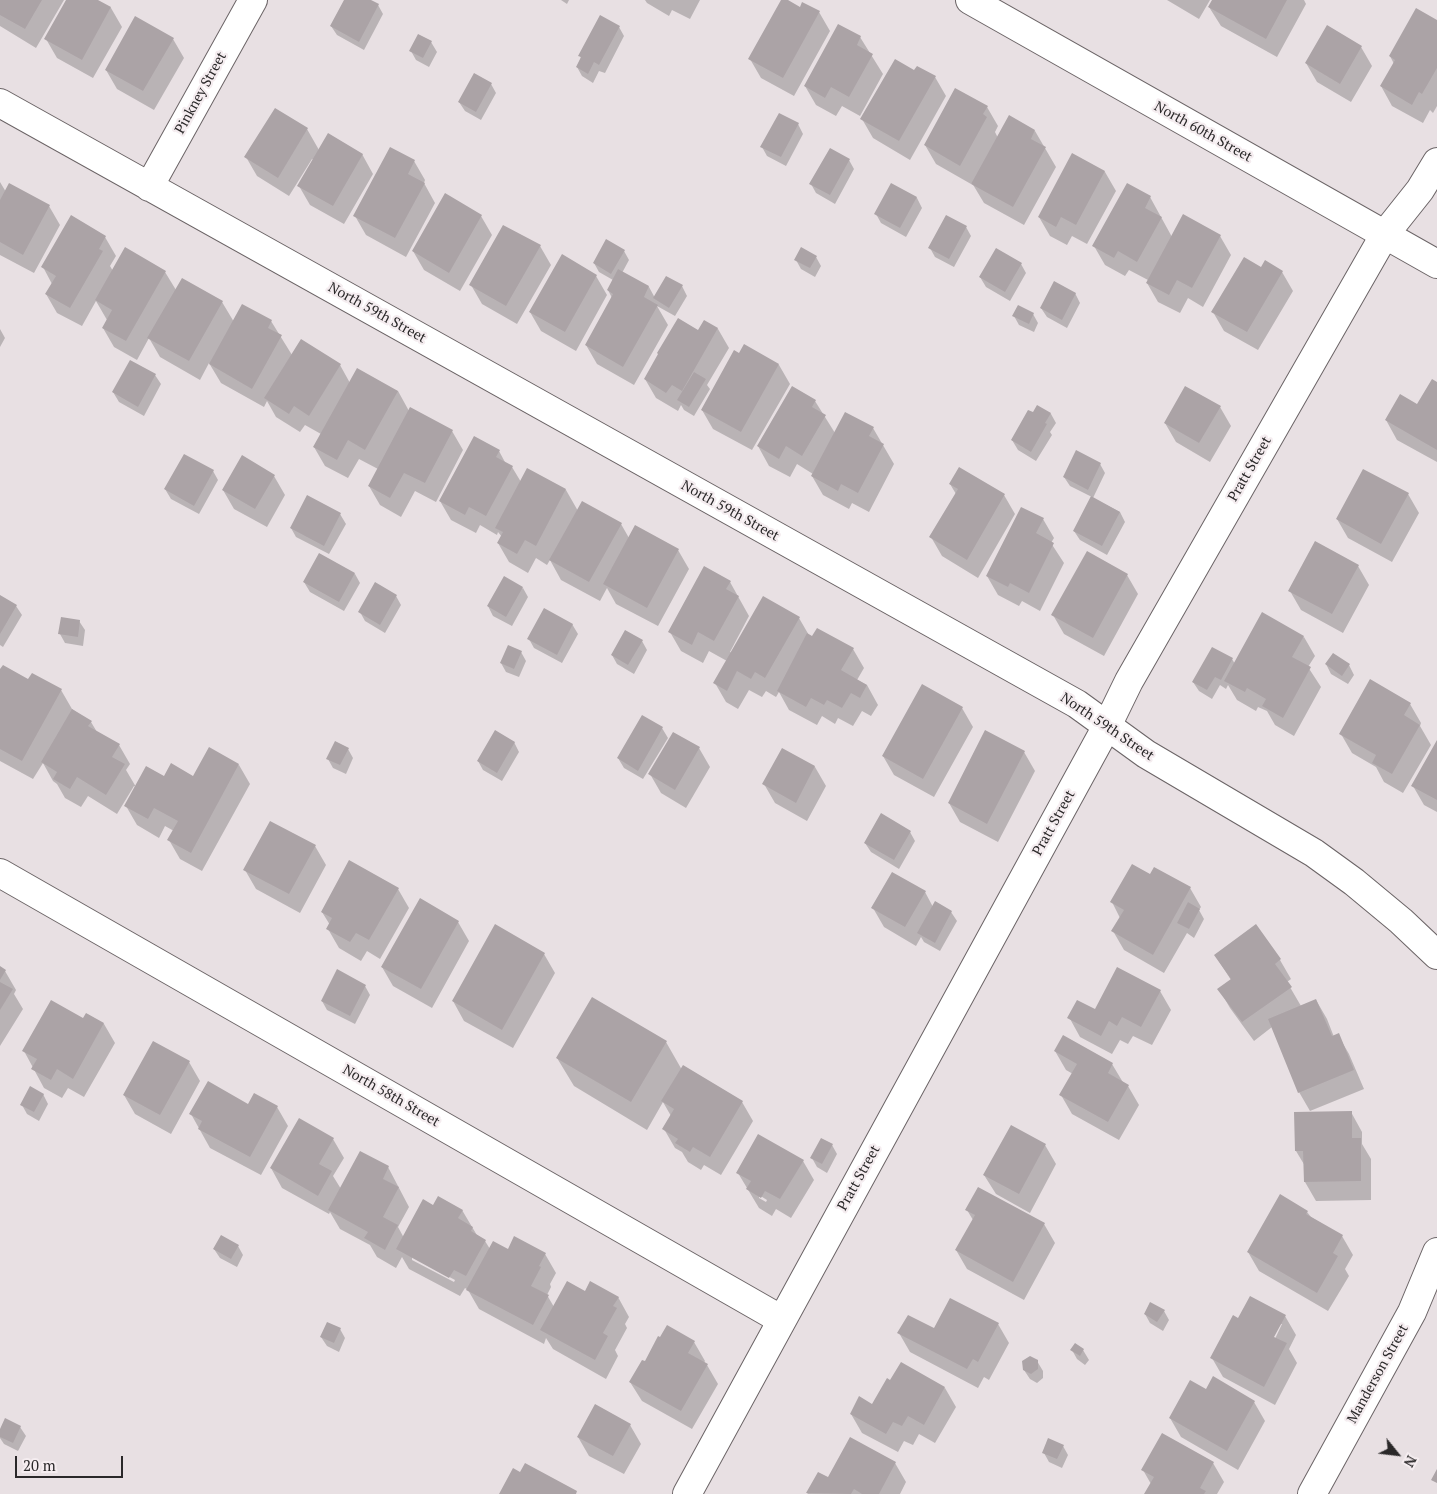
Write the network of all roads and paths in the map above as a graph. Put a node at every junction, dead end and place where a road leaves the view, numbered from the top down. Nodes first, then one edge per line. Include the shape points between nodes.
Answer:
1 (253, 0) edge
2 (970, 0) edge
3 (0, 103) edge
4 (1437, 162) edge
5 (149, 187) junction
6 (1385, 234) junction
7 (1437, 264) edge
8 (1107, 726) junction
9 (0, 873) edge
10 (1437, 954) edge
11 (1437, 1252) edge
12 (782, 1320) junction
13 (687, 1494) edge
14 (1312, 1494) edge

1 - 5 street, Pinkney Street
2 - 6 street, North 60th Street
3 - 5 street, North 59th Street
4 - 6 street, Pratt Street via 1420,190
5 - 8 street, North 59th Street via 1077,704
6 - 7 street, North 60th Street
6 - 8 street, Pratt Street via 1129,681
8 - 10 street, North 59th Street via 1146,754 1314,853 1354,882
8 - 12 street, Pratt Street
9 - 12 street, North 58th Street
11 - 14 street, Manderson Street via 1412,1312
12 - 13 street, Pratt Street

